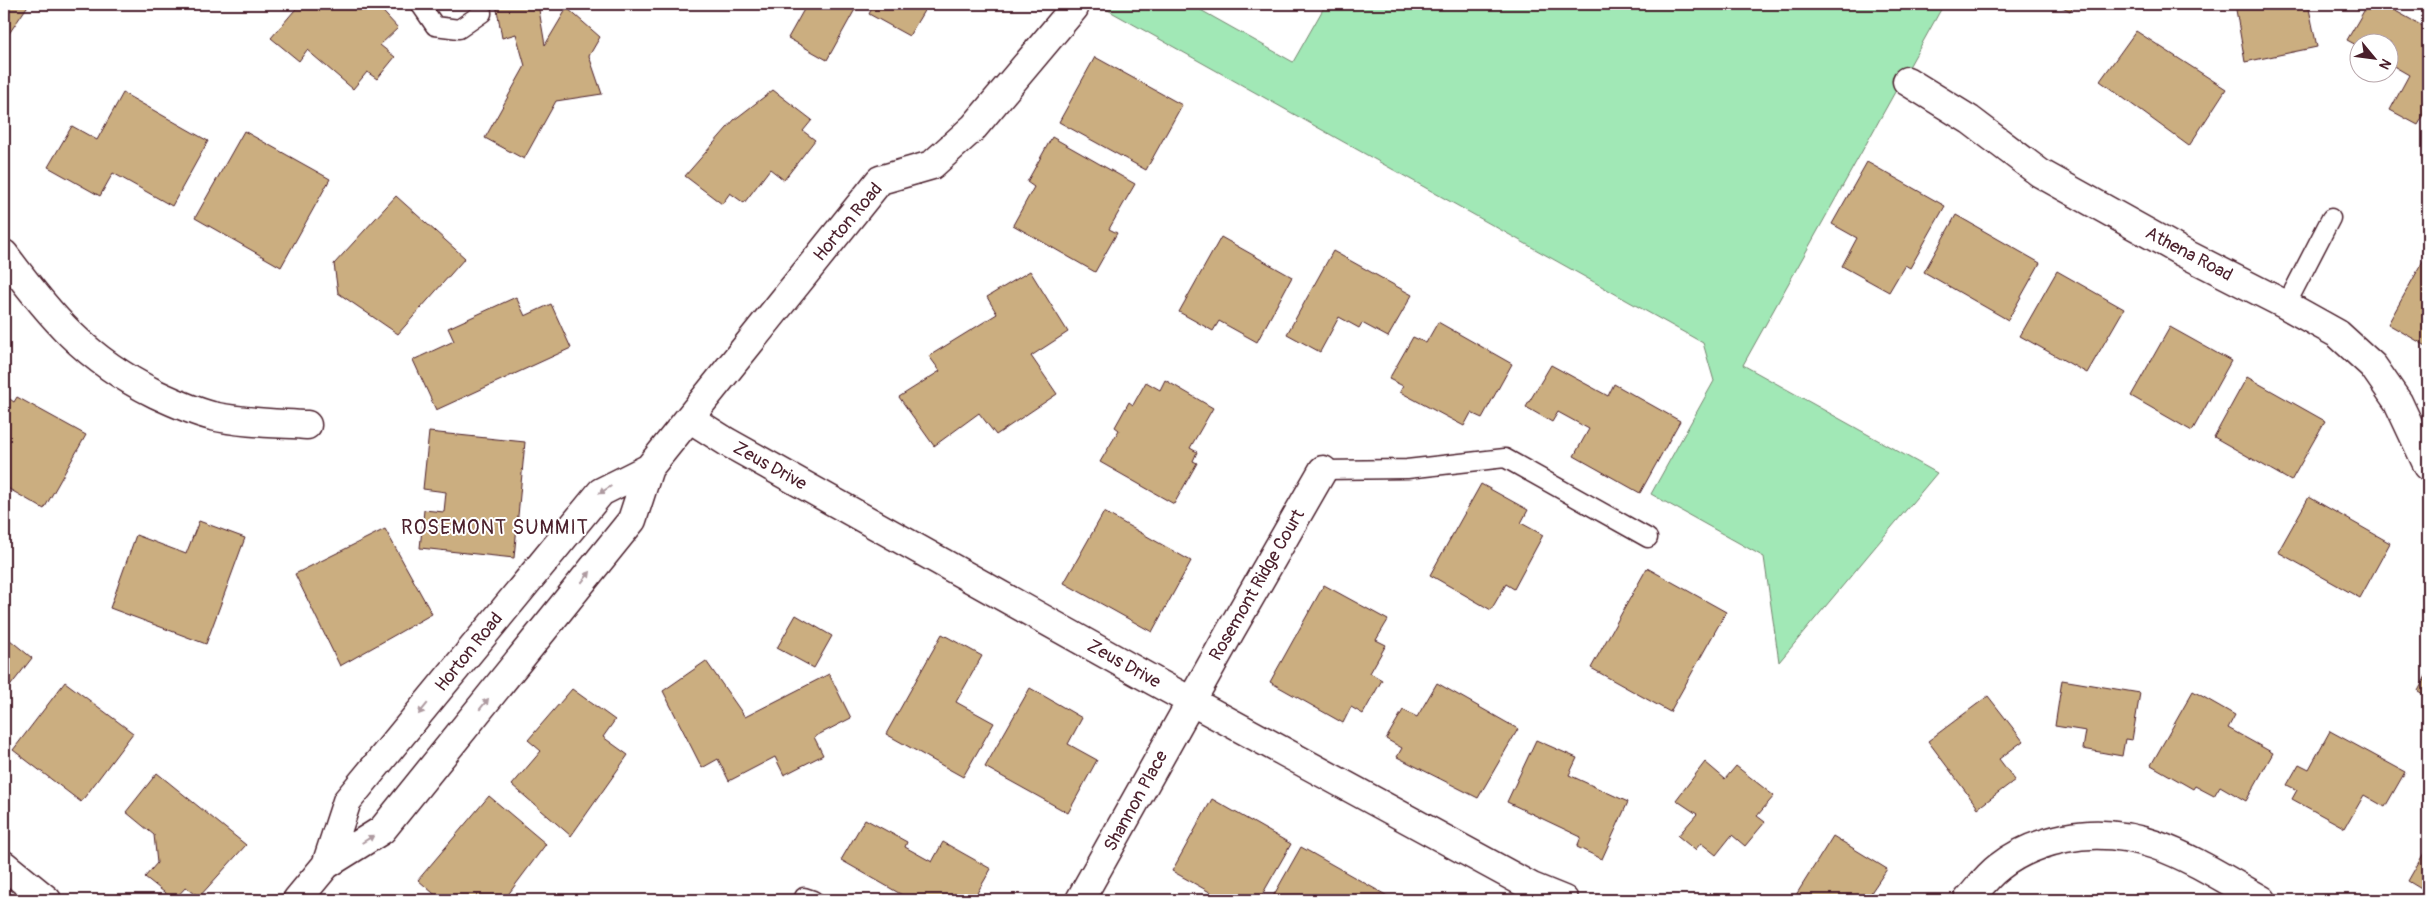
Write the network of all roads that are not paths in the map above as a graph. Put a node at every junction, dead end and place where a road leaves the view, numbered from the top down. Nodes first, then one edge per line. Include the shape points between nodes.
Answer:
1 (420, 4) edge
2 (481, 4) edge
3 (1074, 8) dead end
4 (1907, 81) dead end
5 (2331, 218) dead end
6 (4, 254) edge
7 (2286, 305) junction
8 (689, 418) junction
9 (307, 425) dead end
10 (2428, 466) edge
11 (649, 468) junction
12 (1323, 470) joint
13 (1648, 538) dead end
14 (1191, 701) junction
15 (326, 865) junction
16 (4, 866) edge
17 (46, 900) edge
18 (297, 900) edge
19 (1080, 900) edge
20 (1564, 900) edge
21 (1968, 900) edge
22 (2262, 900) edge

1 - 2 lane via 435,26 459,28 482,13
3 - 8 street, Horton Road via 974,127 932,164 880,180
4 - 7 street, Athena Road via 1970,120 2040,173
5 - 7 lane
6 - 9 street via 54,318 86,350 124,378 170,401 212,416 258,423
7 - 10 street, Athena Road via 2338,334 2373,366 2398,402
8 - 11 street, Horton Road
8 - 14 street, Zeus Drive
15 -> 11 street, Horton Road via 382,830 429,773 632,520
11 -> 15 street, Horton Road via 601,492 347,801
12 - 13 lane via 1407,469 1505,458
12 - 14 street, Rosemont Ridge Court
14 - 19 street, Shannon Place
14 - 20 street, Zeus Drive via 1532,887
15 - 18 street, Horton Road
16 - 17 street
21 - 22 street via 1998,868 2021,852 2049,841 2110,834 2174,851

